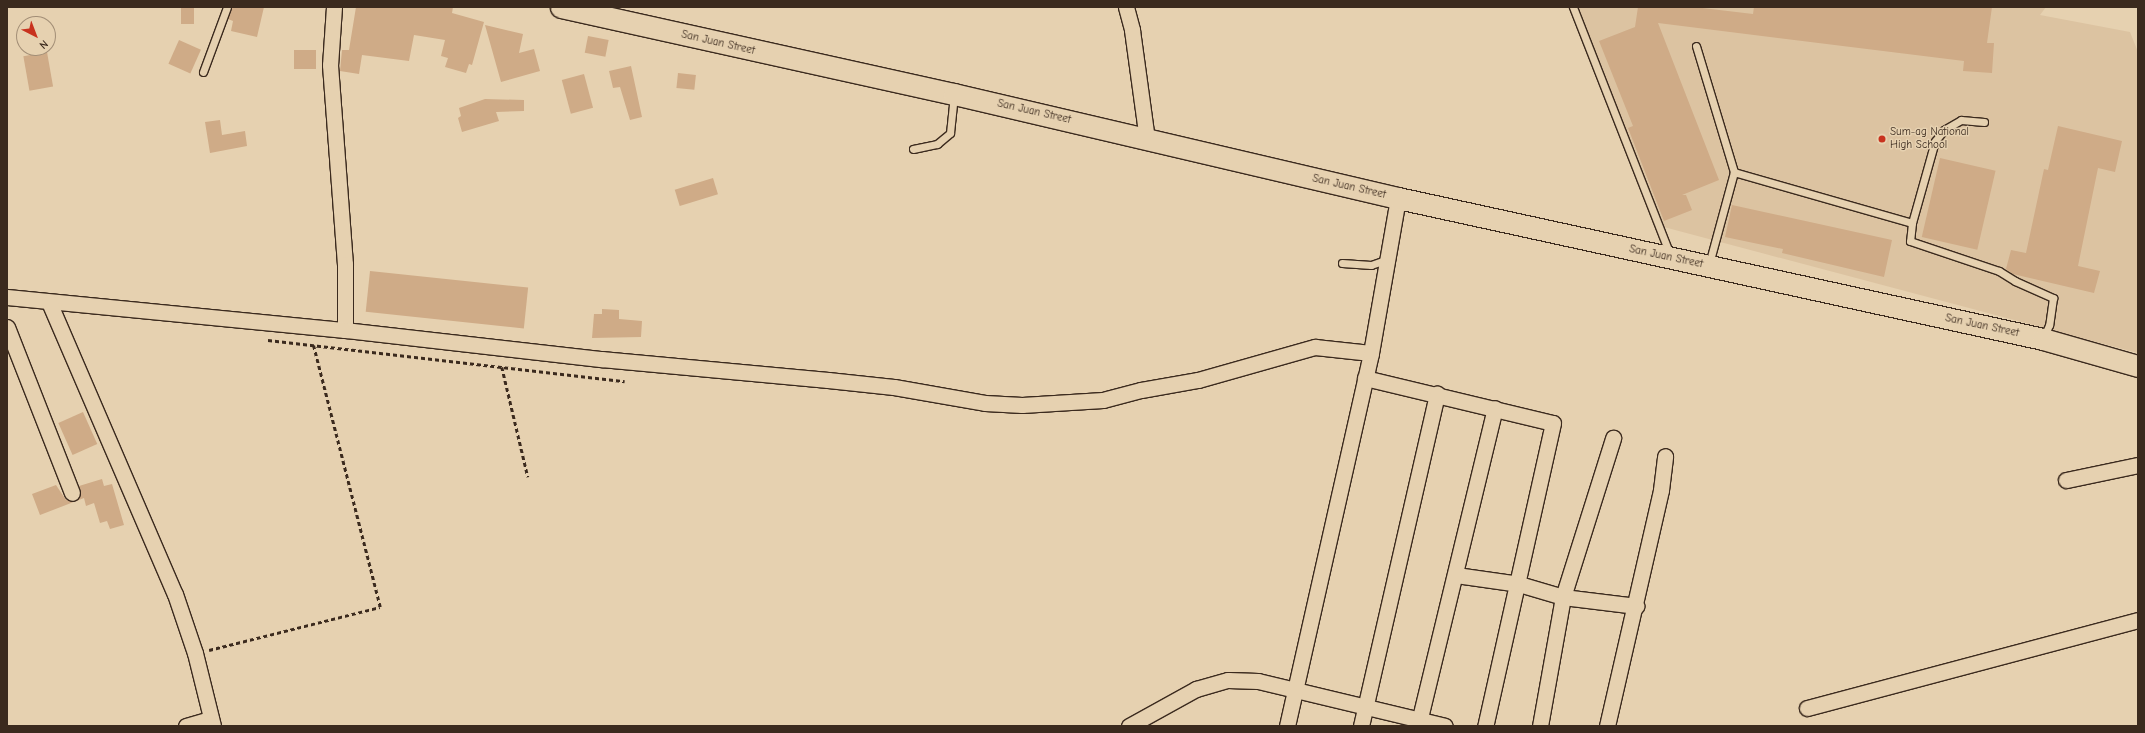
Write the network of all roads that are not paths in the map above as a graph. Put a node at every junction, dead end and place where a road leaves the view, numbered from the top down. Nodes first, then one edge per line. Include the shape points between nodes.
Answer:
1 (227, 7) edge
2 (334, 7) edge
3 (561, 7) edge
4 (1126, 7) edge
5 (1573, 7) edge
6 (590, 10) edge
7 (1696, 46) dead end
8 (203, 72) dead end
9 (954, 94) junction
10 (1984, 122) dead end
11 (1147, 139) junction
12 (913, 149) dead end
13 (1734, 172) junction
14 (1398, 198) junction
15 (1912, 223) junction
16 (1671, 258) junction
17 (1388, 259) junction
18 (1342, 263) dead end
19 (1709, 266) junction
20 (7, 297) edge
21 (49, 302) junction
22 (7, 327) edge
23 (345, 330) junction
24 (2043, 339) junction
25 (1371, 353) junction
26 (2138, 366) edge
27 (1365, 378) junction
28 (1437, 394) junction
29 (1495, 408) junction
30 (1613, 438) dead end
31 (1665, 456) dead end
32 (2138, 465) edge
33 (2066, 480) dead end
34 (72, 493) dead end
35 (1456, 576) junction
36 (1519, 584) junction
37 (1563, 597) junction
38 (1636, 606) junction
39 (2138, 620) edge
40 (1296, 691) junction
41 (1366, 708) junction
42 (1807, 708) dead end
43 (212, 722) edge
44 (1419, 724) edge
45 (186, 726) edge
46 (1129, 726) edge
47 (1287, 726) edge
48 (1361, 726) edge
49 (1445, 726) edge
50 (1485, 726) edge
51 (1540, 726) edge
52 (1607, 726) edge

1 - 8 lane
2 - 23 street via 330,65 344,240
3 - 6 main road, San Juan Street
4 - 11 street via 1132,30
5 - 16 lane
6 - 9 main road, San Juan Street
7 - 13 lane
9 - 11 main road, San Juan Street
9 - 12 lane via 950,133 937,144
10 - 15 lane via 1961,120 1944,130 1935,141
11 - 14 main road, San Juan Street
13 - 15 lane
13 - 19 lane
14 - 16 main road, San Juan Street
14 - 17 street
15 - 24 lane via 1910,238 1913,244 1999,270 2015,281 2053,298 2049,325
16 - 19 main road, San Juan Street
17 - 18 lane via 1371,265
17 - 25 street
19 - 24 main road, San Juan Street
20 - 21 street
21 - 23 street
21 - 43 street via 175,594 195,653
22 - 34 street
23 - 25 street via 601,359 828,380 985,403 1022,405 1103,400 1198,380 1315,347
24 - 26 main road, San Juan Street
25 - 27 street
27 - 28 street
27 - 40 street
28 - 29 street
28 - 41 street
29 - 35 street
29 - 36 street via 1553,423
30 - 37 street
31 - 38 street via 1661,490
32 - 33 street
35 - 36 street
35 - 44 street
36 - 37 street
36 - 50 street
37 - 38 street
37 - 51 street
38 - 52 street
39 - 42 street
40 - 41 street
40 - 46 street via 1258,681 1228,680 1196,689
40 - 47 street
41 - 44 street
41 - 48 street
43 - 45 street
44 - 49 street

